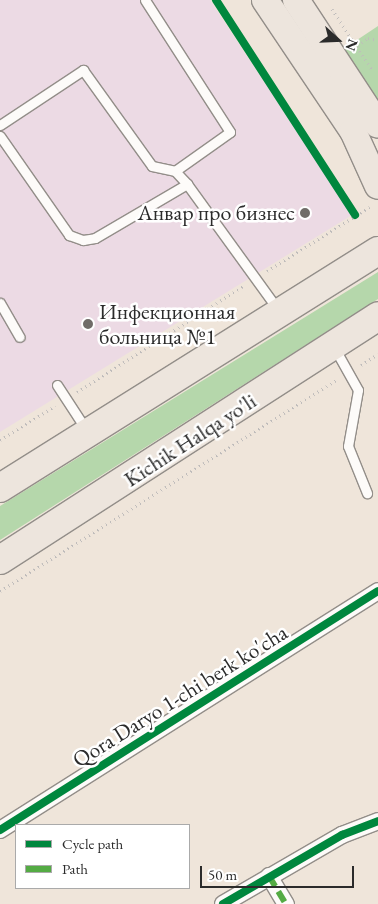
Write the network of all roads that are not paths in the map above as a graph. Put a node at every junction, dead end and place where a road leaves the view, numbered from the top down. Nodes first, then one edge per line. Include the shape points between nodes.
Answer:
1 (146, 0) edge
2 (265, 0) edge
3 (296, 0) edge
4 (0, 125) edge
5 (366, 128) edge
6 (0, 136) edge
7 (378, 144) edge
8 (175, 171) junction
9 (187, 184) junction
10 (375, 196) edge
11 (374, 251) edge
12 (0, 303) edge
13 (280, 313) junction
14 (378, 316) edge
15 (20, 337) dead end
16 (333, 346) junction
17 (57, 385) dead end
18 (88, 432) junction
19 (0, 488) edge
20 (367, 493) dead end
21 (0, 560) edge
22 (378, 591) edge
23 (378, 821) edge
24 (0, 830) edge
25 (269, 876) junction
26 (223, 904) edge
27 (286, 904) edge

1 - 8 lane via 230,132
2 - 5 main road
3 - 5 main road
4 - 8 lane via 83,70 152,166
5 - 7 main road
5 - 10 main road
6 - 9 lane via 69,234 83,240 95,238
8 - 9 lane
9 - 13 lane via 258,277
11 - 13 highway
12 - 15 lane
13 - 18 highway
14 - 16 highway, Kichik Halqa yo'li
16 - 20 lane via 358,390 348,446
16 - 21 highway, Kichik Halqa yo'li
17 - 18 lane
18 - 19 highway
22 - 24 street, Qora Daryo 1-chi berk ko'cha
23 - 25 street
25 - 26 street
25 - 27 street

